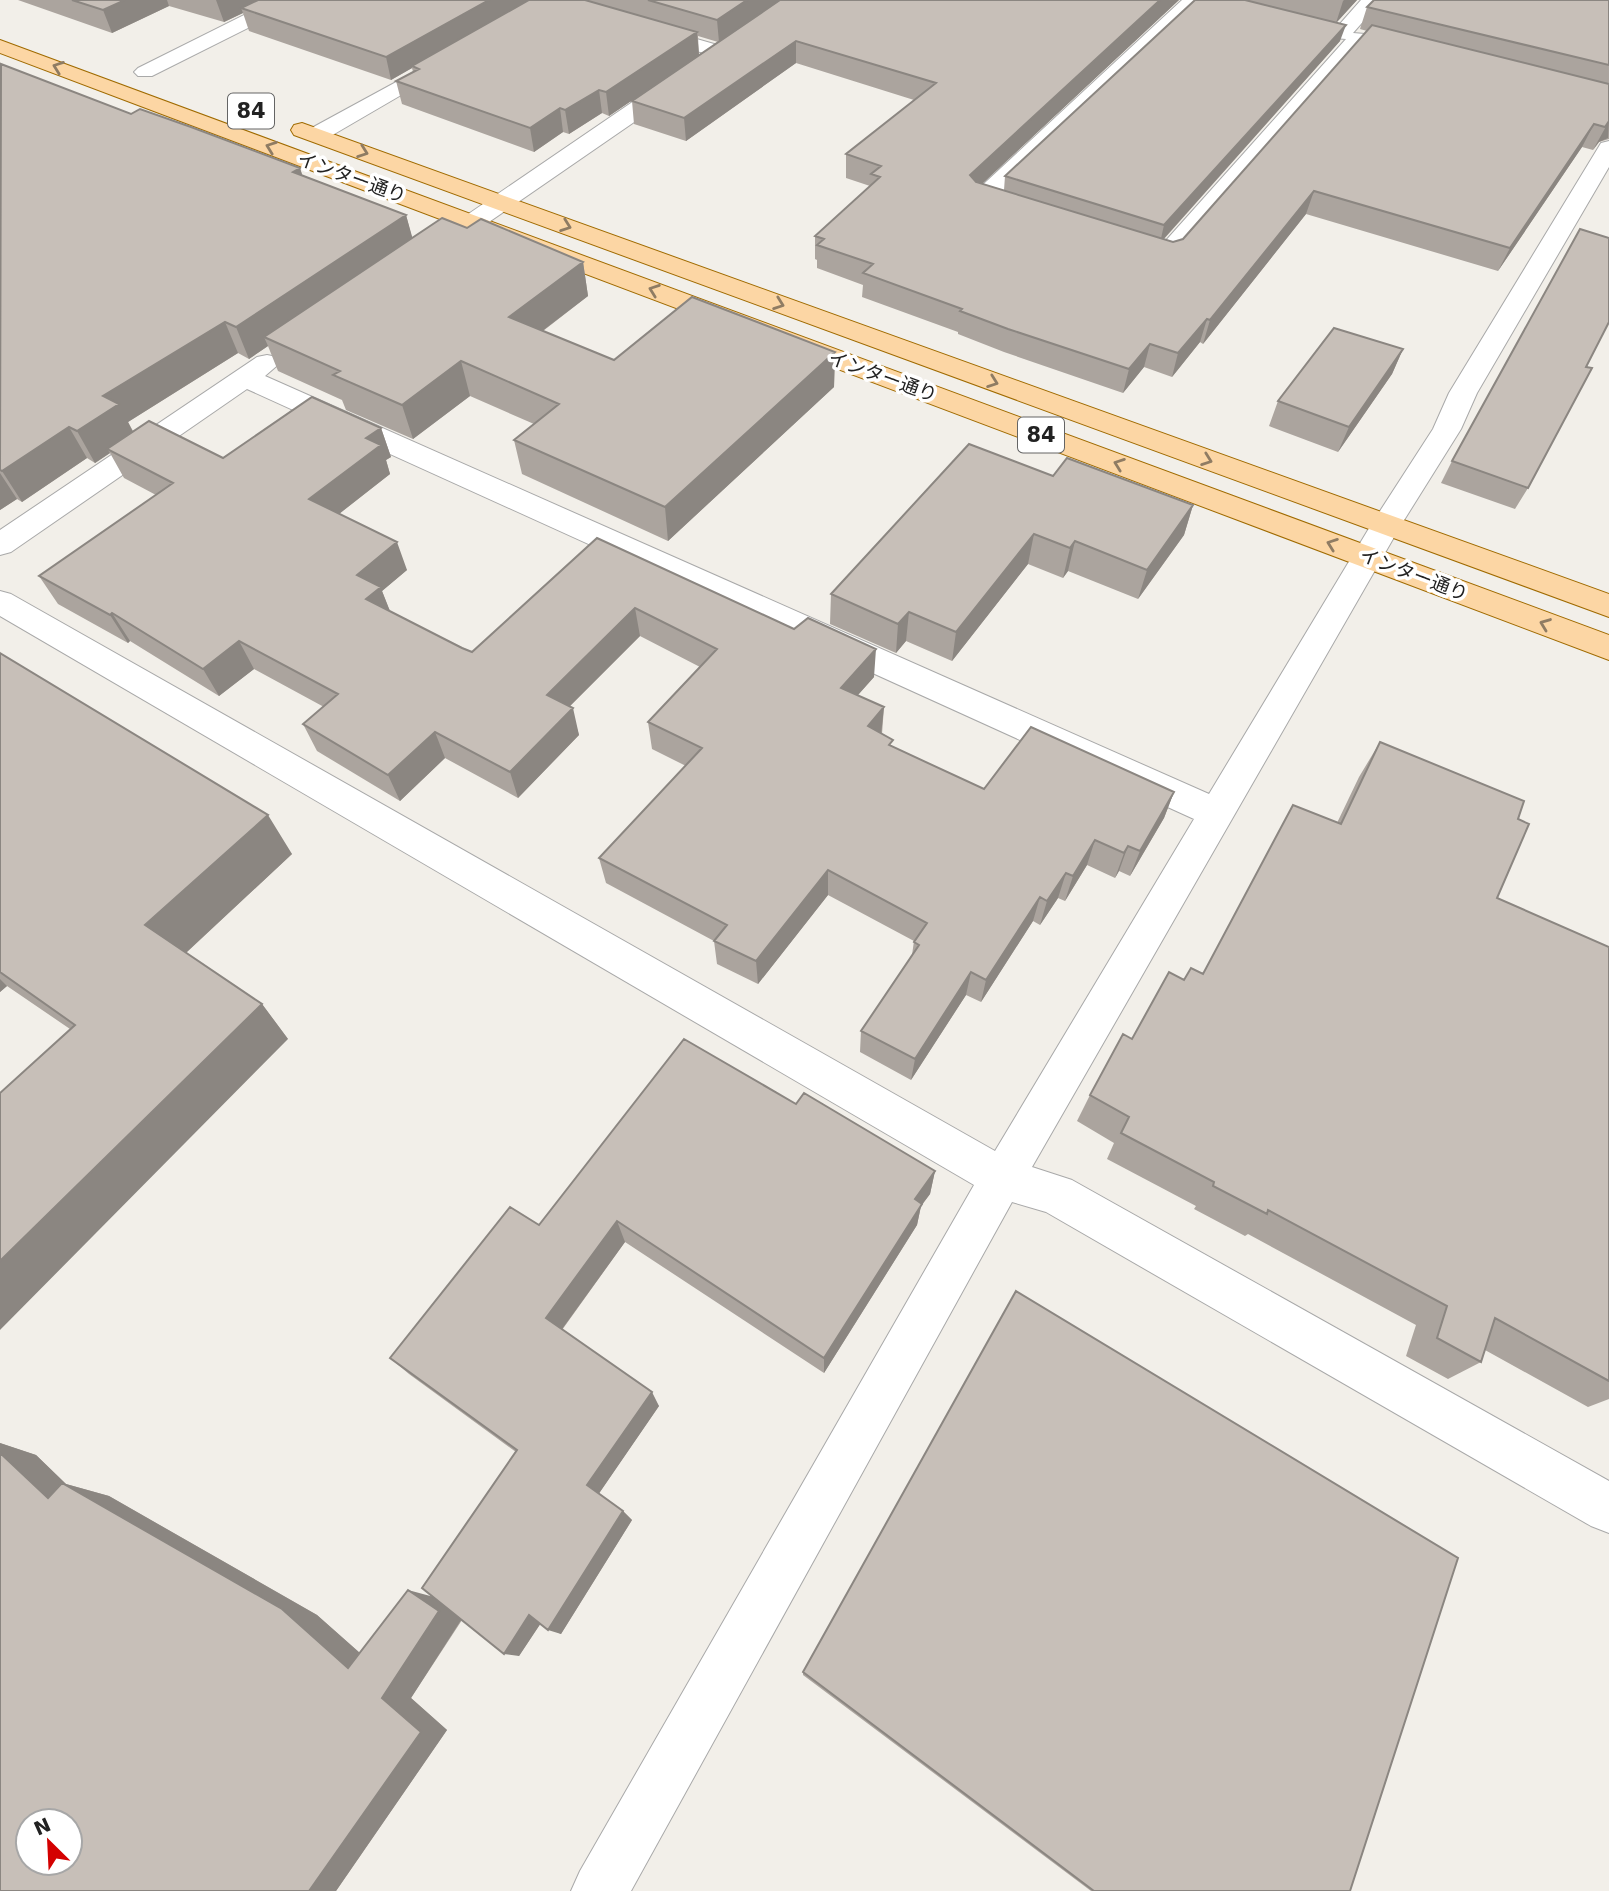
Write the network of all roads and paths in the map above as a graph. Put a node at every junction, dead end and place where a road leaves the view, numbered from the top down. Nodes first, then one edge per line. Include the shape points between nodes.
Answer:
1 (289, 0) edge
2 (1194, 0) edge
3 (1372, 0) edge
4 (628, 25) edge
5 (0, 46) edge
6 (467, 49) edge
7 (121, 63) dead end
8 (145, 72) junction
9 (169, 81) dead end
10 (279, 122) dead end
11 (316, 135) junction
12 (1609, 148) edge
13 (502, 202) junction
14 (1034, 215) edge
15 (473, 222) junction
16 (1113, 239) edge
17 (416, 261) edge
18 (291, 346) edge
19 (246, 378) junction
20 (1377, 541) junction
21 (0, 545) edge
22 (0, 602) edge
23 (1609, 606) edge
24 (1609, 648) edge
25 (1216, 813) junction
26 (1002, 1178) junction
27 (1609, 1508) edge
28 (600, 1891) edge

1 - 8 street
2 - 14 street via 982,198
3 - 16 street via 1350,36 1166,256
4 - 13 street via 729,47
15 -> 5 main road, インター通り / 84
6 - 11 street
7 - 8 main road
8 - 9 main road
10 - 11 main road, インター通り / 84
11 -> 13 main road, インター通り / 84
12 - 20 street
13 - 15 street
13 -> 20 main road, インター通り / 84
15 - 17 street
20 -> 15 main road, インター通り / 84
18 - 19 street
19 - 21 street
19 - 25 street
20 - 23 main road, インター通り / 84
24 -> 20 main road, インター通り / 84
20 - 25 street
22 - 26 street
25 - 26 street
26 - 27 street via 1057,1195
26 - 28 street

